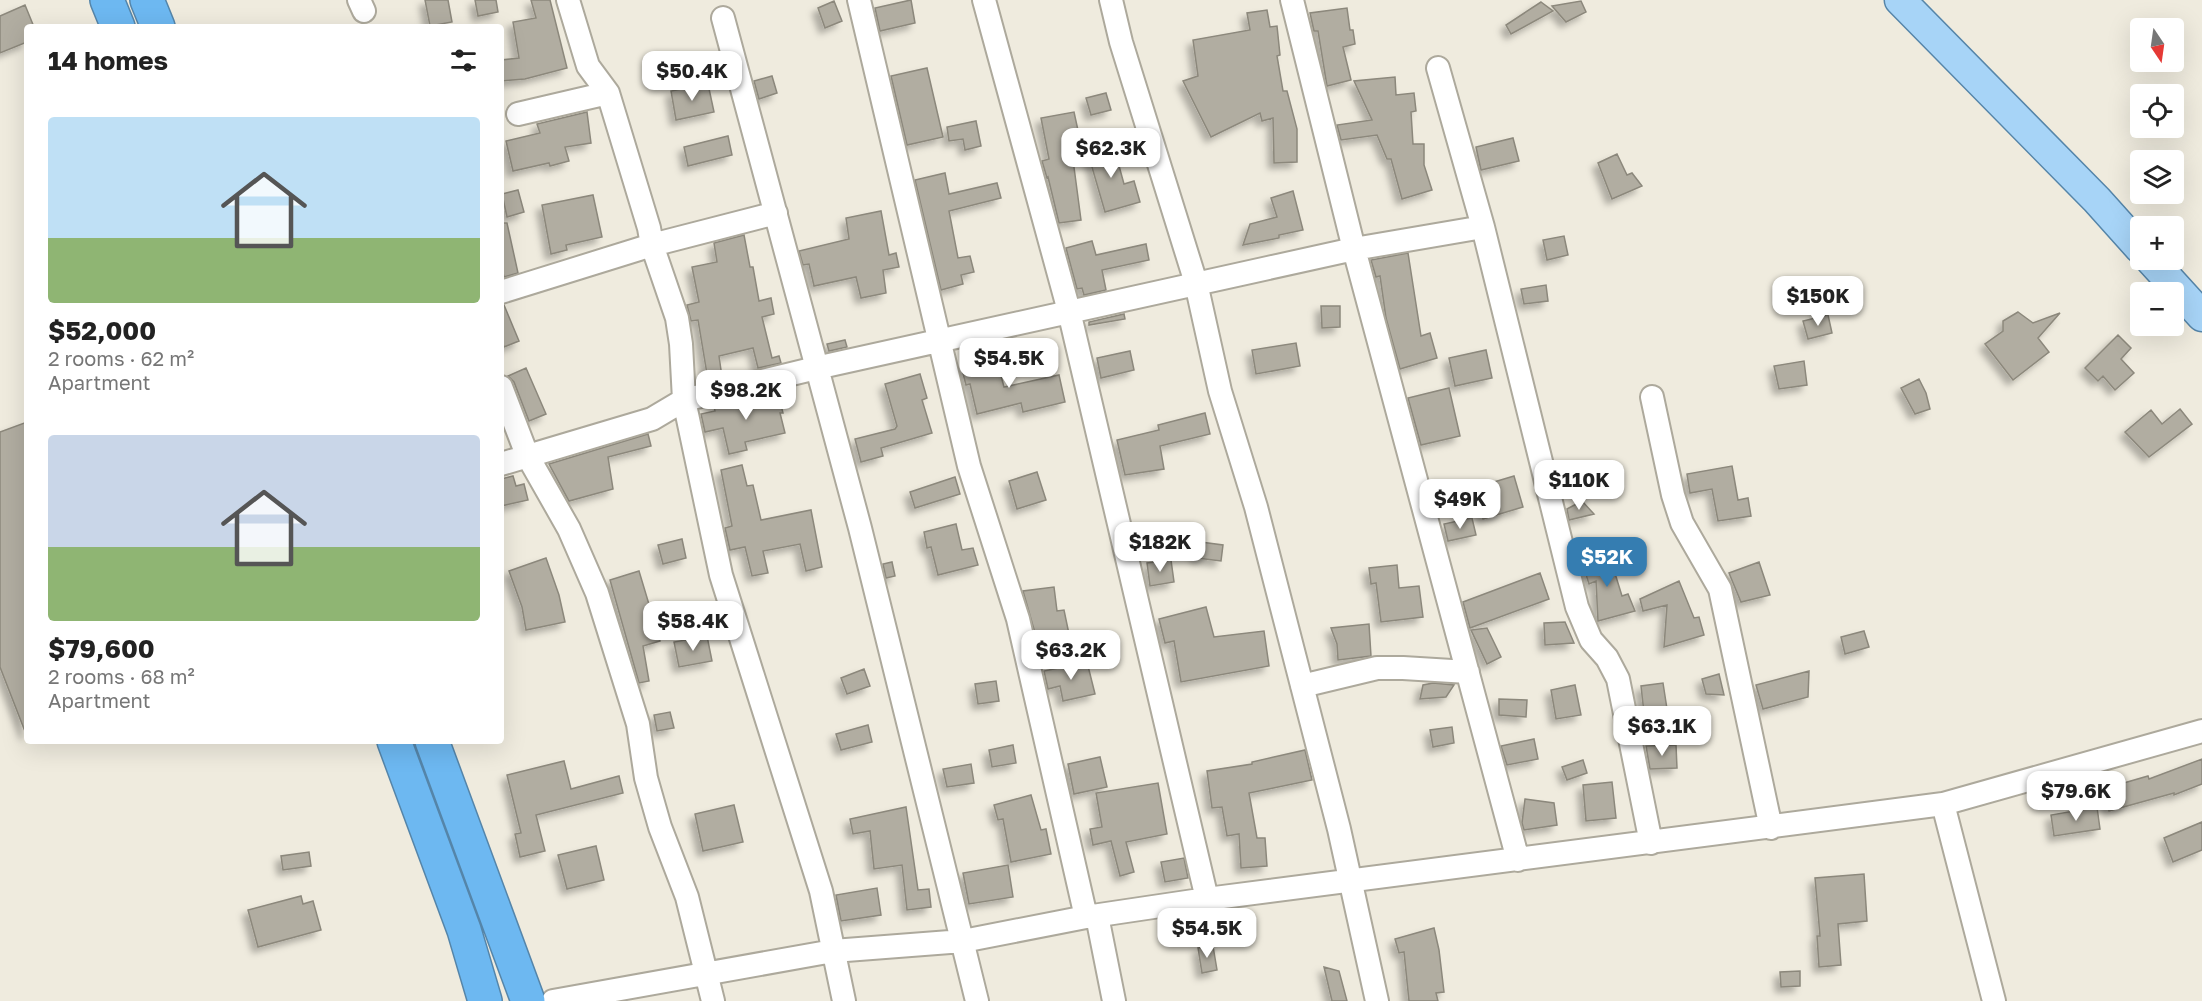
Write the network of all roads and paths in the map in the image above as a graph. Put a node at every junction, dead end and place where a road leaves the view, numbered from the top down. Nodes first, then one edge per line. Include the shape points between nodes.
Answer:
1 (107, 0) edge
2 (147, 0) edge
3 (568, 0) edge
4 (859, 0) edge
5 (984, 0) edge
6 (1111, 0) edge
7 (1292, 0) edge
8 (1900, 0) edge
9 (723, 18) dead end
10 (116, 24) edge
11 (157, 24) edge
12 (1438, 68) dead end
13 (608, 93) junction
14 (518, 114) dead end
15 (776, 213) junction
16 (1483, 227) junction
17 (2130, 237) edge
18 (652, 244) junction
19 (1354, 249) junction
20 (2160, 270) edge
21 (1196, 283) junction
22 (504, 291) edge
23 (1070, 311) junction
24 (2202, 316) edge
25 (939, 342) junction
26 (816, 368) junction
27 (504, 395) edge
28 (1652, 397) dead end
29 (684, 400) junction
30 (527, 455) junction
31 (504, 463) edge
32 (1468, 672) junction
33 (1302, 686) junction
34 (2202, 731) edge
35 (395, 744) edge
36 (433, 744) edge
37 (1943, 804) junction
38 (1771, 828) junction
39 (1651, 843) junction
40 (1518, 860) junction
41 (1349, 882) junction
42 (1207, 899) junction
43 (1092, 917) junction
44 (963, 941) junction
45 (833, 951) junction
46 (707, 973) junction
47 (485, 1001) edge
48 (528, 1001) edge
49 (553, 1001) edge
50 (713, 1001) edge
51 (844, 1001) edge
52 (977, 1001) edge
53 (1114, 1001) edge
54 (1377, 1001) edge
55 (1994, 1001) edge

1 - 10 highway
2 - 11 highway
3 - 13 street via 588,66
4 - 25 street
5 - 23 street
6 - 21 street
7 - 19 street
8 - 17 main road
9 - 15 street
12 - 16 street
13 - 14 street
13 - 18 street
15 - 18 street
15 - 26 street
16 - 19 street
16 - 39 street via 1577,607 1591,640 1618,679
18 - 22 street
18 - 29 street via 676,318
19 - 21 street
19 - 32 street
20 - 24 main road
21 - 23 street
21 - 33 street via 1220,391 1256,507
23 - 25 street
23 - 42 street
25 - 26 street
25 - 43 street via 969,466 1018,619
26 - 29 street
26 - 44 street
27 - 30 street
28 - 38 street via 1682,523 1720,589
29 - 30 street via 652,419
29 - 45 street via 721,575 821,891
30 - 31 street
30 - 46 street via 569,529 597,593 638,724 646,778 660,827 687,897
32 - 33 street via 1377,668
32 - 40 street
33 - 41 street
34 - 37 street
35 - 47 highway via 464,930
36 - 48 highway
37 - 38 street
37 - 55 street
38 - 39 street
39 - 40 street
40 - 41 street
41 - 42 street
41 - 54 street
42 - 43 street
43 - 44 street
43 - 53 street
44 - 45 street
44 - 52 street
45 - 46 street
45 - 51 street
46 - 49 street
46 - 50 street

